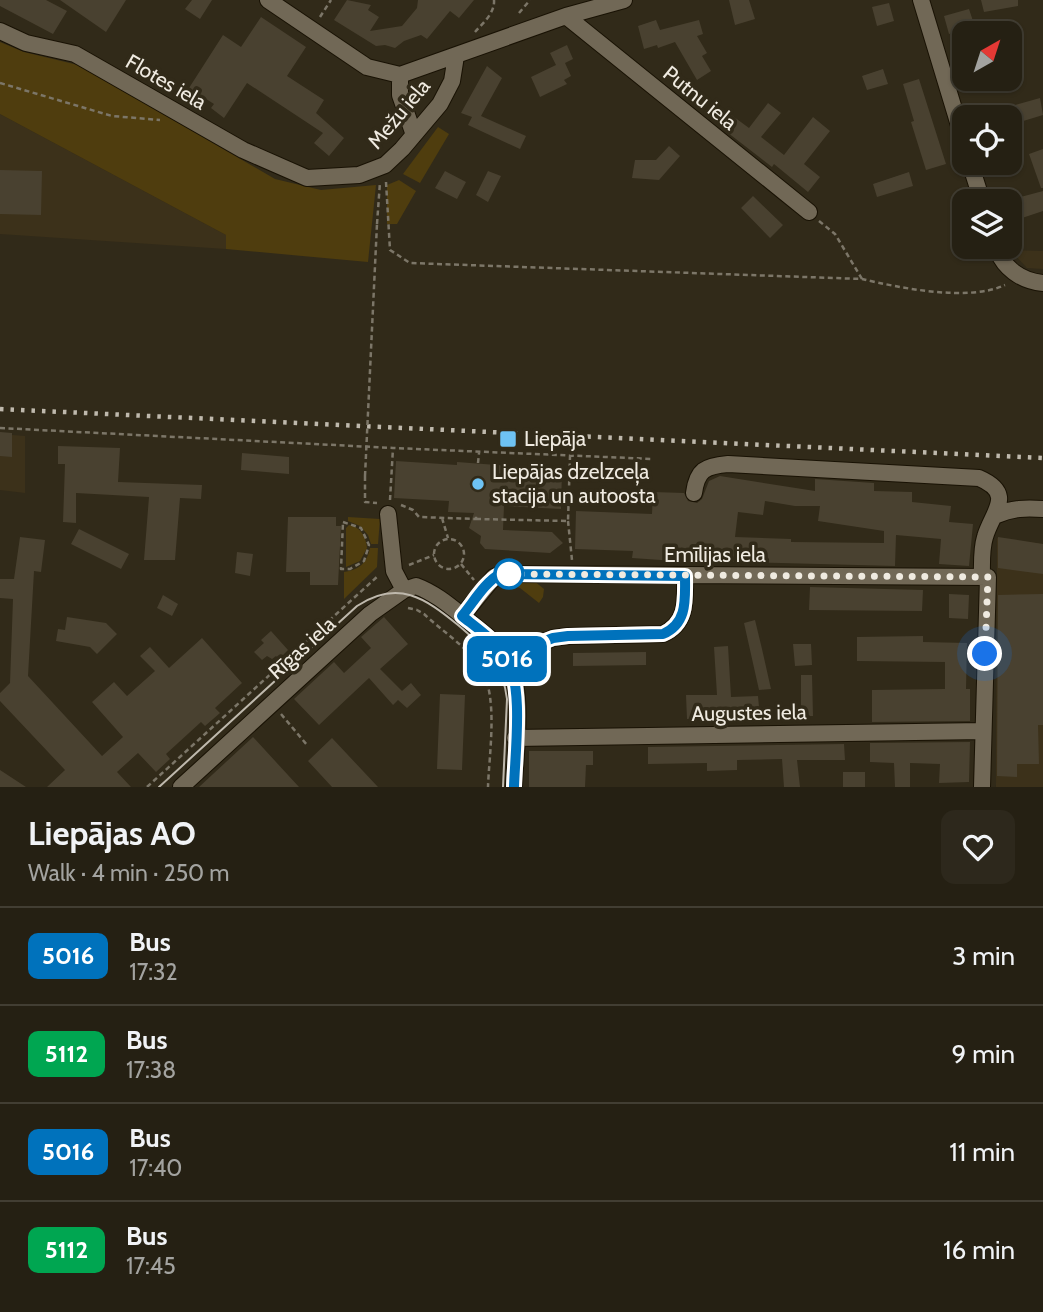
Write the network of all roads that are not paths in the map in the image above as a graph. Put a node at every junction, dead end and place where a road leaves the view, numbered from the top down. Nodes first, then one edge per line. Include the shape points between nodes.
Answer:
1 (268, 0) edge
2 (624, 0) edge
3 (920, 0) edge
4 (566, 16) junction
5 (0, 31) edge
6 (456, 56) junction
7 (401, 75) junction
8 (953, 105) edge
9 (414, 135) junction
10 (307, 178) joint
11 (809, 212) road end
12 (1001, 259) edge
13 (1043, 283) edge
14 (694, 493) dead end
15 (389, 506) road end
16 (1043, 509) edge
17 (997, 515) junction
18 (685, 576) junction
19 (985, 577) junction
20 (404, 590) junction
21 (462, 616) junction
22 (507, 658) junction
23 (983, 731) junction
24 (515, 738) junction
25 (181, 787) edge
26 (514, 787) edge
27 (982, 787) edge

1 - 7 street via 367,68
2 - 4 street, Mežu iela
3 - 8 street
4 - 6 street, Mežu iela
4 - 11 street, Putnu iela
5 - 10 street, Flotes iela via 26,43 75,54 243,150
6 - 7 street, Mežu iela
6 - 9 street, Mežu iela via 452,81 440,104
7 - 9 street via 400,95
9 - 10 street, Mežu iela via 385,165 359,175
12 - 13 street via 1020,278
14 - 17 street via 696,478 711,465 966,477 992,484 998,493
15 - 20 street via 394,570
16 - 17 street via 1007,510
17 - 19 street via 984,540
18 - 19 street, Emīlijas iela
18 - 21 street, Emīlijas iela via 500,574
18 - 22 street via 685,607 673,630 553,638
19 - 23 street
20 - 21 street via 416,586 426,590
20 - 25 street, Rīgas iela via 370,614
21 - 22 street
22 - 24 street via 516,694
23 - 24 street, Augustes iela
23 - 27 street
24 - 26 street

